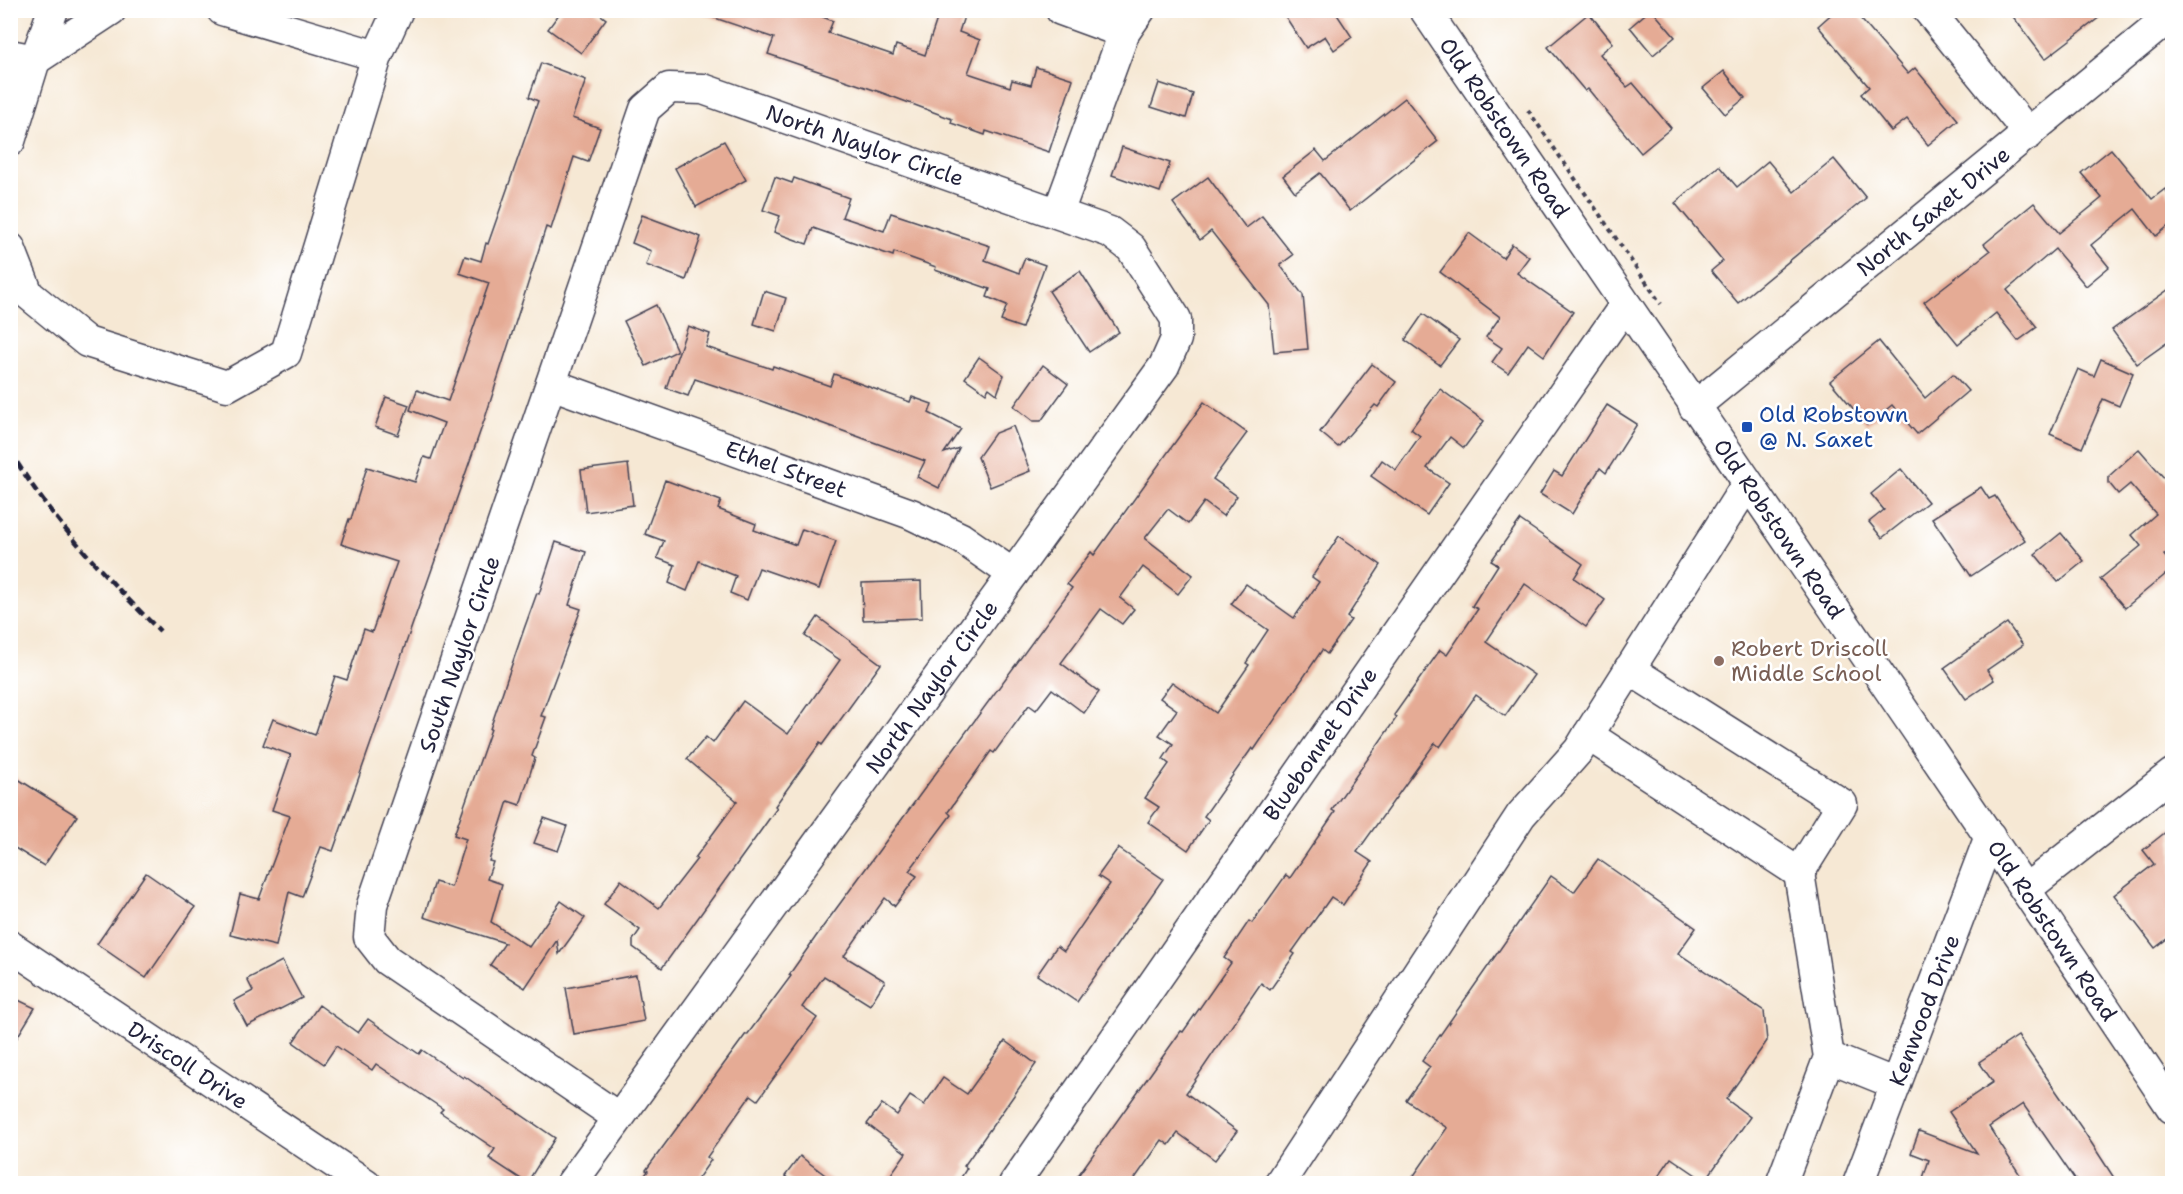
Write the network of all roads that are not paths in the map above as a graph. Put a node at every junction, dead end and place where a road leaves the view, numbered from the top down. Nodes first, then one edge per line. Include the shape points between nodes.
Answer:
1 (53, 10) edge
2 (111, 10) edge
3 (222, 10) edge
4 (398, 10) edge
5 (1061, 10) edge
6 (1425, 10) edge
7 (1928, 10) edge
8 (2172, 15) edge
9 (1132, 22) edge
10 (377, 56) junction
11 (23, 58) edge
12 (669, 88) joint
13 (2029, 134) junction
14 (10, 141) edge
15 (1058, 213) junction
16 (10, 248) edge
17 (1625, 305) junction
18 (551, 384) junction
19 (1694, 407) junction
20 (1747, 484) junction
21 (1013, 574) junction
22 (1629, 669) junction
23 (1588, 735) junction
24 (2172, 774) edge
25 (1990, 836) junction
26 (1799, 873) junction
27 (2026, 890) junction
28 (10, 946) edge
29 (1829, 1057) junction
30 (1896, 1084) junction
31 (2172, 1108) edge
32 (619, 1118) junction
33 (366, 1184) edge
34 (571, 1184) edge
35 (1014, 1184) edge
36 (1279, 1184) edge
37 (1781, 1184) edge
38 (1858, 1184) edge

1 - 11 street
2 - 11 street
3 - 10 street
4 - 10 street
5 - 9 street
6 - 17 street, Old Robstown Road
7 - 13 street
8 - 13 street, North Saxet Drive
9 - 15 street
10 - 16 street via 286,353 227,386 87,342 28,294
11 - 14 street
12 - 15 street, North Naylor Circle via 703,89
12 - 18 street, South Naylor Circle via 645,109
13 - 19 street, North Saxet Drive
15 - 21 street, North Naylor Circle via 1110,232 1131,248 1176,319 1176,339 1164,366
17 - 19 street, Old Robstown Road
17 - 35 street, Bluebonnet Drive
18 - 21 street, Ethel Street via 911,514 961,538
18 - 32 street, South Naylor Circle via 372,905 369,937 387,960
19 - 20 street, Old Robstown Road
20 - 22 street
20 - 25 street, Old Robstown Road
21 - 32 street, North Naylor Circle
22 - 23 street
22 - 26 street via 1842,804
23 - 26 street
23 - 36 street via 1521,815
24 - 27 street
25 - 27 street, Old Robstown Road
25 - 30 street, Kenwood Drive
26 - 29 street
27 - 31 street, Old Robstown Road
28 - 33 street, Driscoll Drive
29 - 30 street
29 - 37 street
30 - 38 street, Kenwood Drive
32 - 34 street, North Naylor Circle

